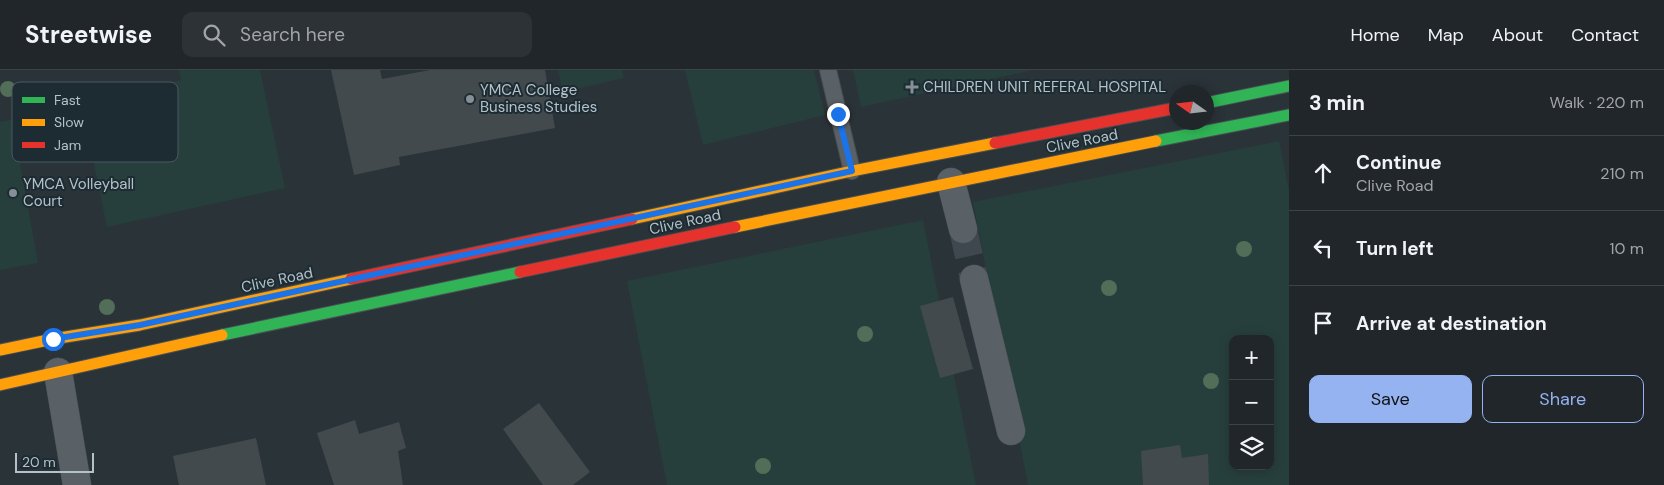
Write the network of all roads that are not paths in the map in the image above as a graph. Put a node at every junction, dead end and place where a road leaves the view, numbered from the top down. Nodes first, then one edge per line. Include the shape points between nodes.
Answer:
1 (828, 70) edge
2 (1289, 86) edge
3 (1214, 101) edge
4 (1169, 109) edge
5 (1289, 115) edge
6 (852, 171) junction
7 (951, 182) junction
8 (964, 229) tunnel mouth
9 (974, 279) tunnel mouth
10 (0, 350) edge
11 (58, 372) junction
12 (0, 385) edge
13 (1011, 431) dead end
14 (77, 485) edge

1 - 6 lane
2 - 3 street
4 - 6 street, Clive Road
5 - 7 street, Clive Road
6 - 10 street, Clive Road via 140,325
7 - 8 street
7 - 11 street, Clive Road
9 - 13 street
11 - 12 street, Clive Road
11 - 14 street

